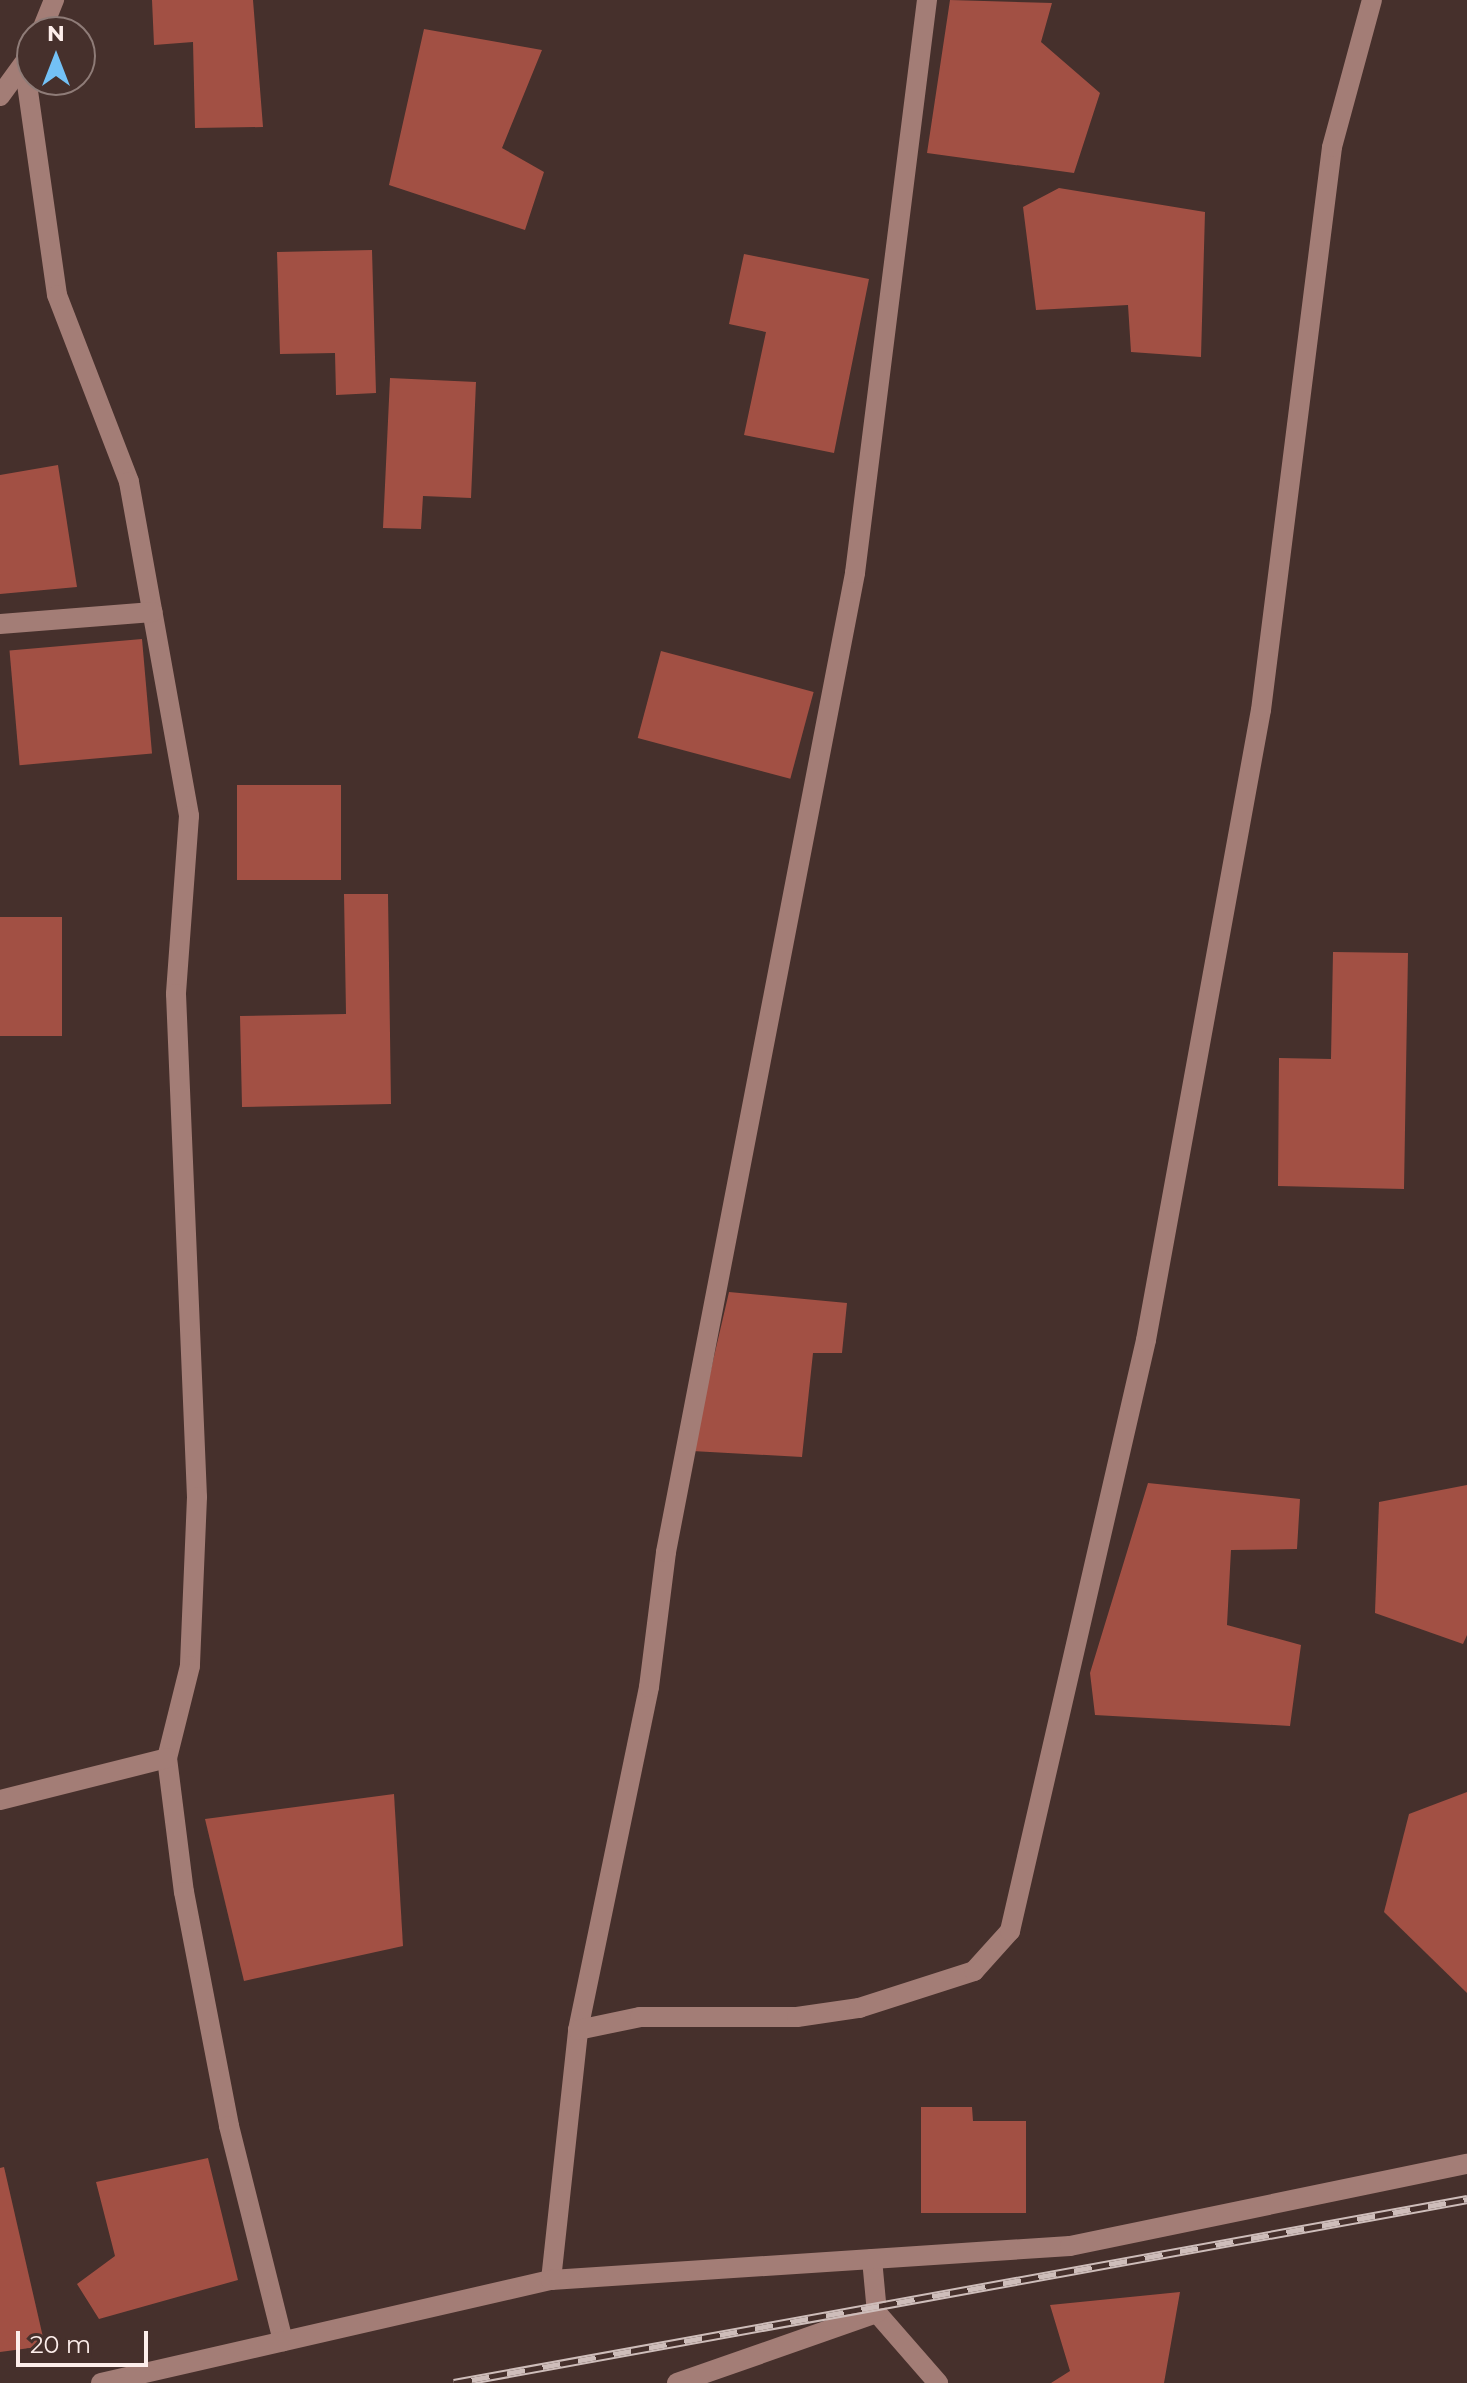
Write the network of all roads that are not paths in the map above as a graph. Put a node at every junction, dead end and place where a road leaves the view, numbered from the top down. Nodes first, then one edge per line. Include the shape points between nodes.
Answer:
1 (927, 0) edge
2 (1372, 0) edge
3 (16, 76) edge
4 (0, 96) edge
5 (32, 96) edge
6 (153, 612) junction
7 (0, 624) edge
8 (167, 1758) junction
9 (0, 1800) edge
10 (578, 2030) junction
11 (1467, 2164) edge
12 (872, 2259) junction
13 (551, 2280) junction
14 (877, 2313) junction
15 (283, 2341) junction
16 (101, 2383) edge
17 (677, 2383) edge
18 (938, 2383) edge

1 - 10 street via 855,573 666,1552 640,1734
2 - 10 street via 1332,147 1261,710 1149,1325 1010,1931 974,1971 859,2008 797,2017 640,2017
3 - 4 street
5 - 6 street via 57,295 129,482
6 - 7 street
6 - 8 street via 189,816 176,994 197,1497 190,1666
8 - 9 street
8 - 15 street via 184,1892 229,2126
10 - 13 street
11 - 12 street via 1070,2246
12 - 13 street
12 - 14 street
13 - 15 street
14 - 17 street
14 - 18 street
15 - 16 street

